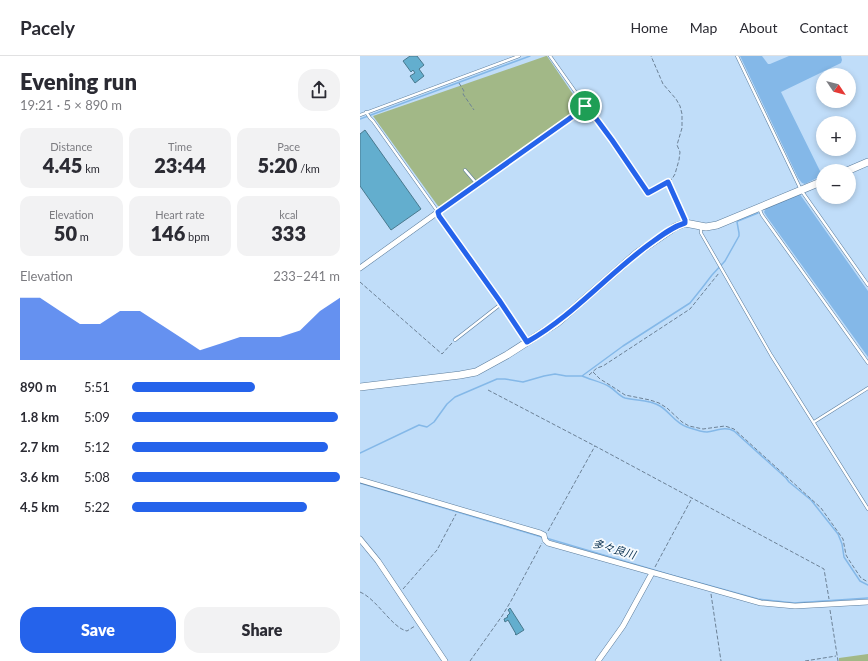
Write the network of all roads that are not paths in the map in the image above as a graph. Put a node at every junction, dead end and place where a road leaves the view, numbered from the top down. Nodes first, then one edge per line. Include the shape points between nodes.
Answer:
1 (519, 56) edge
2 (550, 56) edge
3 (737, 56) edge
4 (367, 113) junction
5 (360, 115) edge
6 (868, 162) edge
7 (856, 167) edge
8 (465, 170) dead end
9 (484, 179) joint
10 (816, 184) edge
11 (477, 185) junction
12 (801, 190) junction
13 (759, 207) junction
14 (438, 212) junction
15 (701, 226) junction
16 (360, 268) edge
17 (868, 285) edge
18 (455, 340) road end
19 (527, 342) junction
20 (868, 363) edge
21 (360, 387) edge
22 (868, 388) edge
23 (814, 422) junction
24 (360, 480) edge
25 (868, 509) edge
26 (360, 539) edge
27 (652, 573) junction
28 (868, 602) edge
29 (445, 661) edge
30 (598, 661) edge

1 - 4 lane
2 - 9 lane via 585,106
3 - 12 lane
4 - 5 lane
4 - 14 lane
6 - 7 street
8 - 11 lane
9 - 11 street
10 - 12 street
11 - 14 street
12 - 13 street
12 - 17 lane
13 - 15 street via 717,225
13 - 20 lane
14 - 16 street
15 - 19 street via 685,223 668,231 637,253 564,318
15 - 23 lane via 701,233 722,270
18 - 19 lane via 501,304
19 - 21 street via 476,372
22 - 23 lane
23 - 25 lane
24 - 27 street via 540,533 548,543
26 - 29 street via 378,561
27 - 28 street via 762,603 795,606
27 - 30 street via 623,626

